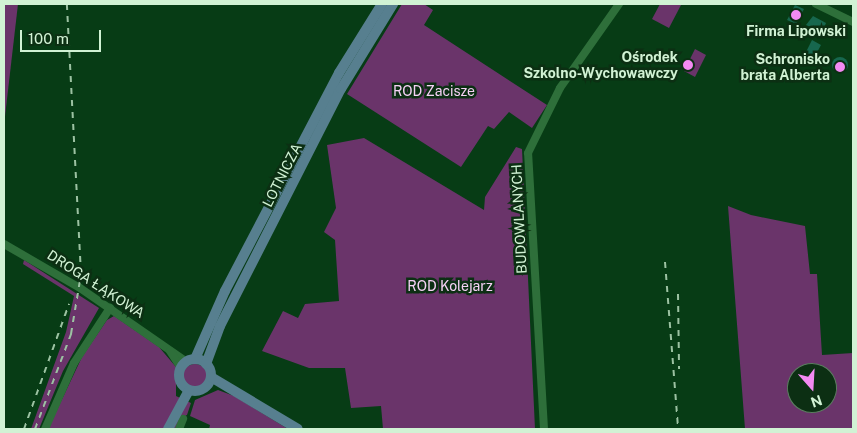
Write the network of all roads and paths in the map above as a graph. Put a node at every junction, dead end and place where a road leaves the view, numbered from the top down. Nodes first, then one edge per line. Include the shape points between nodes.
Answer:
1 (382, 4) edge
2 (394, 4) edge
3 (618, 4) edge
4 (816, 4) edge
5 (853, 22) edge
6 (4, 244) edge
7 (110, 308) junction
8 (188, 363) junction
9 (206, 364) junction
10 (209, 381) junction
11 (186, 387) junction
12 (183, 419) dead end
13 (45, 429) edge
14 (168, 429) edge
15 (180, 429) edge
16 (298, 429) edge
17 (544, 429) edge

1 - 8 main road, LOTNICZA via 339,73
2 - 9 main road, LOTNICZA via 341,89 220,326
3 - 17 street, BUDOWLANYCH via 560,88 528,153
4 - 5 street
6 - 7 street, DROGA ŁĄKOWA
7 - 8 street, DROGA ŁĄKOWA
7 - 13 street via 74,363
8 - 9 main road
8 - 11 main road
9 - 10 main road
10 - 11 main road via 201,390
10 - 16 main road
11 - 14 main road
12 - 15 street

